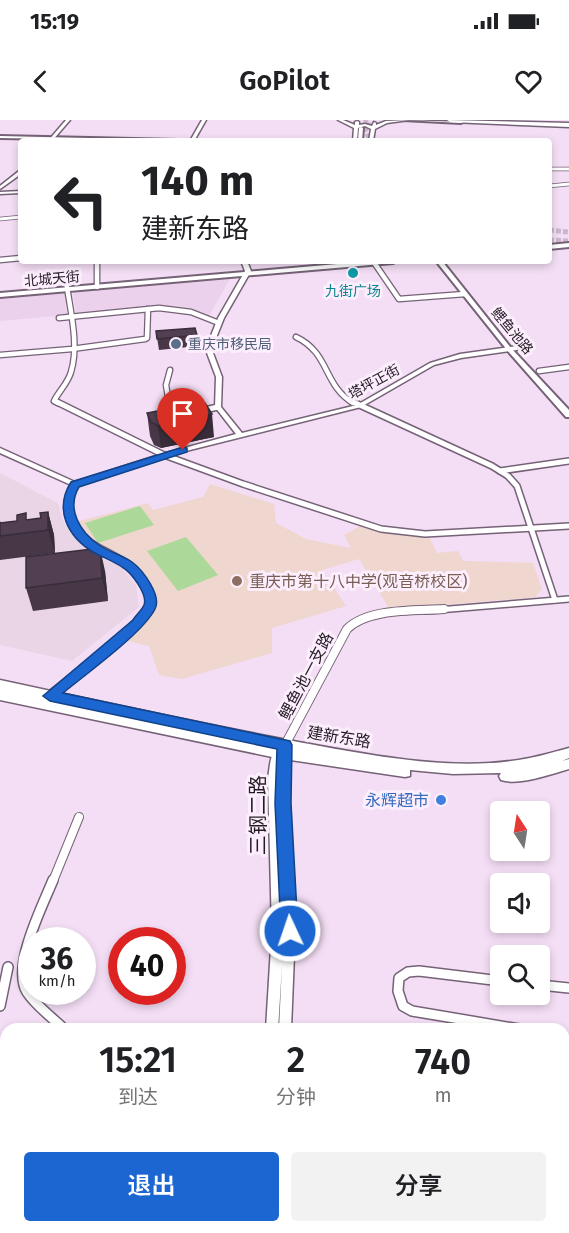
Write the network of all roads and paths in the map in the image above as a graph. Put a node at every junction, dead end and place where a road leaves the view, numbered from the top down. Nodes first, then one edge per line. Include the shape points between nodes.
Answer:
1 (68, 120) edge
2 (204, 120) edge
3 (340, 120) edge
4 (357, 120) edge
5 (375, 120) tunnel mouth
6 (406, 120) edge
7 (450, 120) edge
8 (521, 120) edge
9 (500, 121) edge
10 (545, 123) junction
11 (569, 124) edge
12 (362, 128) junction
13 (0, 138) edge
14 (53, 138) edge
15 (194, 138) edge
16 (355, 138) edge
17 (360, 138) edge
18 (364, 138) edge
19 (369, 138) edge
20 (18, 139) edge
21 (552, 169) edge
22 (569, 169) edge
23 (18, 175) edge
24 (569, 184) edge
25 (552, 186) edge
26 (0, 191) edge
27 (18, 191) edge
28 (18, 217) edge
29 (0, 219) edge
30 (569, 243) edge
31 (552, 245) edge
32 (18, 258) edge
33 (0, 260) edge
34 (97, 264) edge
35 (245, 264) edge
36 (327, 264) edge
37 (348, 264) edge
38 (374, 264) edge
39 (441, 264) edge
40 (449, 264) edge
41 (247, 272) junction
42 (96, 285) junction
43 (67, 288) junction
44 (0, 294) edge
45 (465, 294) junction
46 (148, 309) junction
47 (71, 316) junction
48 (59, 318) dead end
49 (219, 323) junction
50 (296, 337) dead end
51 (513, 348) junction
52 (72, 349) junction
53 (0, 355) edge
54 (569, 368) edge
55 (170, 370) dead end
56 (539, 371) junction
57 (569, 404) edge
58 (359, 406) junction
59 (218, 407) junction
60 (196, 412) edge
61 (569, 415) edge
62 (174, 417) edge
63 (240, 435) junction
64 (0, 450) edge
65 (164, 455) junction
66 (569, 461) edge
67 (500, 471) junction
68 (75, 484) junction
69 (569, 526) edge
70 (532, 528) junction
71 (569, 599) edge
72 (555, 600) junction
73 (0, 685) edge
74 (0, 695) edge
75 (46, 699) junction
76 (283, 750) junction
77 (569, 753) edge
78 (569, 764) edge
79 (79, 817) dead end
80 (8, 967) dead end
81 (490, 980) edge
82 (550, 986) edge
83 (569, 988) edge
84 (0, 1006) edge
85 (58, 1023) edge
86 (272, 1023) edge
87 (285, 1023) edge
88 (491, 1023) edge

1 - 14 street
2 - 15 street
3 - 12 street
4 - 12 street
5 - 12 street
6 - 10 main road
6 - 12 street
7 - 9 main road
8 - 10 main road
9 - 10 main road
10 - 11 main road
12 - 16 main road
12 - 17 main road
12 - 18 main road
12 - 19 street
13 - 20 main road
21 - 22 street
23 - 26 street
24 - 25 street
26 - 27 street
28 - 29 street
30 - 31 main road
32 - 33 street
34 - 42 street
35 - 41 street
36 - 41 main road, 北城天街
37 - 41 main road, 北城天街
38 - 45 street via 399,299
39 - 45 main road, 鲤鱼池路
40 - 51 main road, 鲤鱼池路
41 - 42 main road, 北城天街
41 - 49 street
42 - 43 main road, 北城天街
43 - 44 main road, 北城天街
43 - 47 street
45 - 51 main road, 鲤鱼池路
46 - 47 street
46 - 49 street via 179,309
46 - 52 street via 147,338
47 - 48 street
47 - 52 street
49 - 59 street via 210,353 219,377
50 - 58 street via 313,345 338,390
51 - 56 main road, 鲤鱼池路
51 - 58 street, 塔坪正街 via 432,364
51 - 61 main road, 鲤鱼池路
52 - 53 street
52 - 65 street via 71,372 54,401
54 - 56 street
55 - 62 street via 166,385
56 - 57 main road, 鲤鱼池路
58 - 63 street, 塔坪正街
58 - 67 street
59 - 60 street
59 - 63 street
63 - 65 street, 塔坪正街
64 - 68 street
65 - 68 street, 塔坪正街
65 - 70 street via 388,530 425,534
66 - 67 street
67 - 70 street via 517,486
68 - 75 street via 68,512 76,533 95,548 129,565 149,592 150,607 137,623
69 - 70 street
70 - 72 street
71 - 72 street, 鲤鱼池一支路
72 - 76 street, 鲤鱼池一支路 via 372,615 355,621 347,629
73 - 75 main road, 建新东路
74 - 75 main road, 建新东路
75 - 76 main road, 建新东路
76 - 77 main road, 建新东路 via 464,770 510,768
76 - 78 main road, 建新东路 via 465,778 535,773
76 - 86 street, 三钢二路 via 273,778 278,931
76 - 87 street, 三钢二路 via 290,931
79 - 85 street via 25,948 26,991
80 - 84 street
81 - 88 street via 408,972 399,978 398,991 403,1006 412,1011
82 - 83 street

